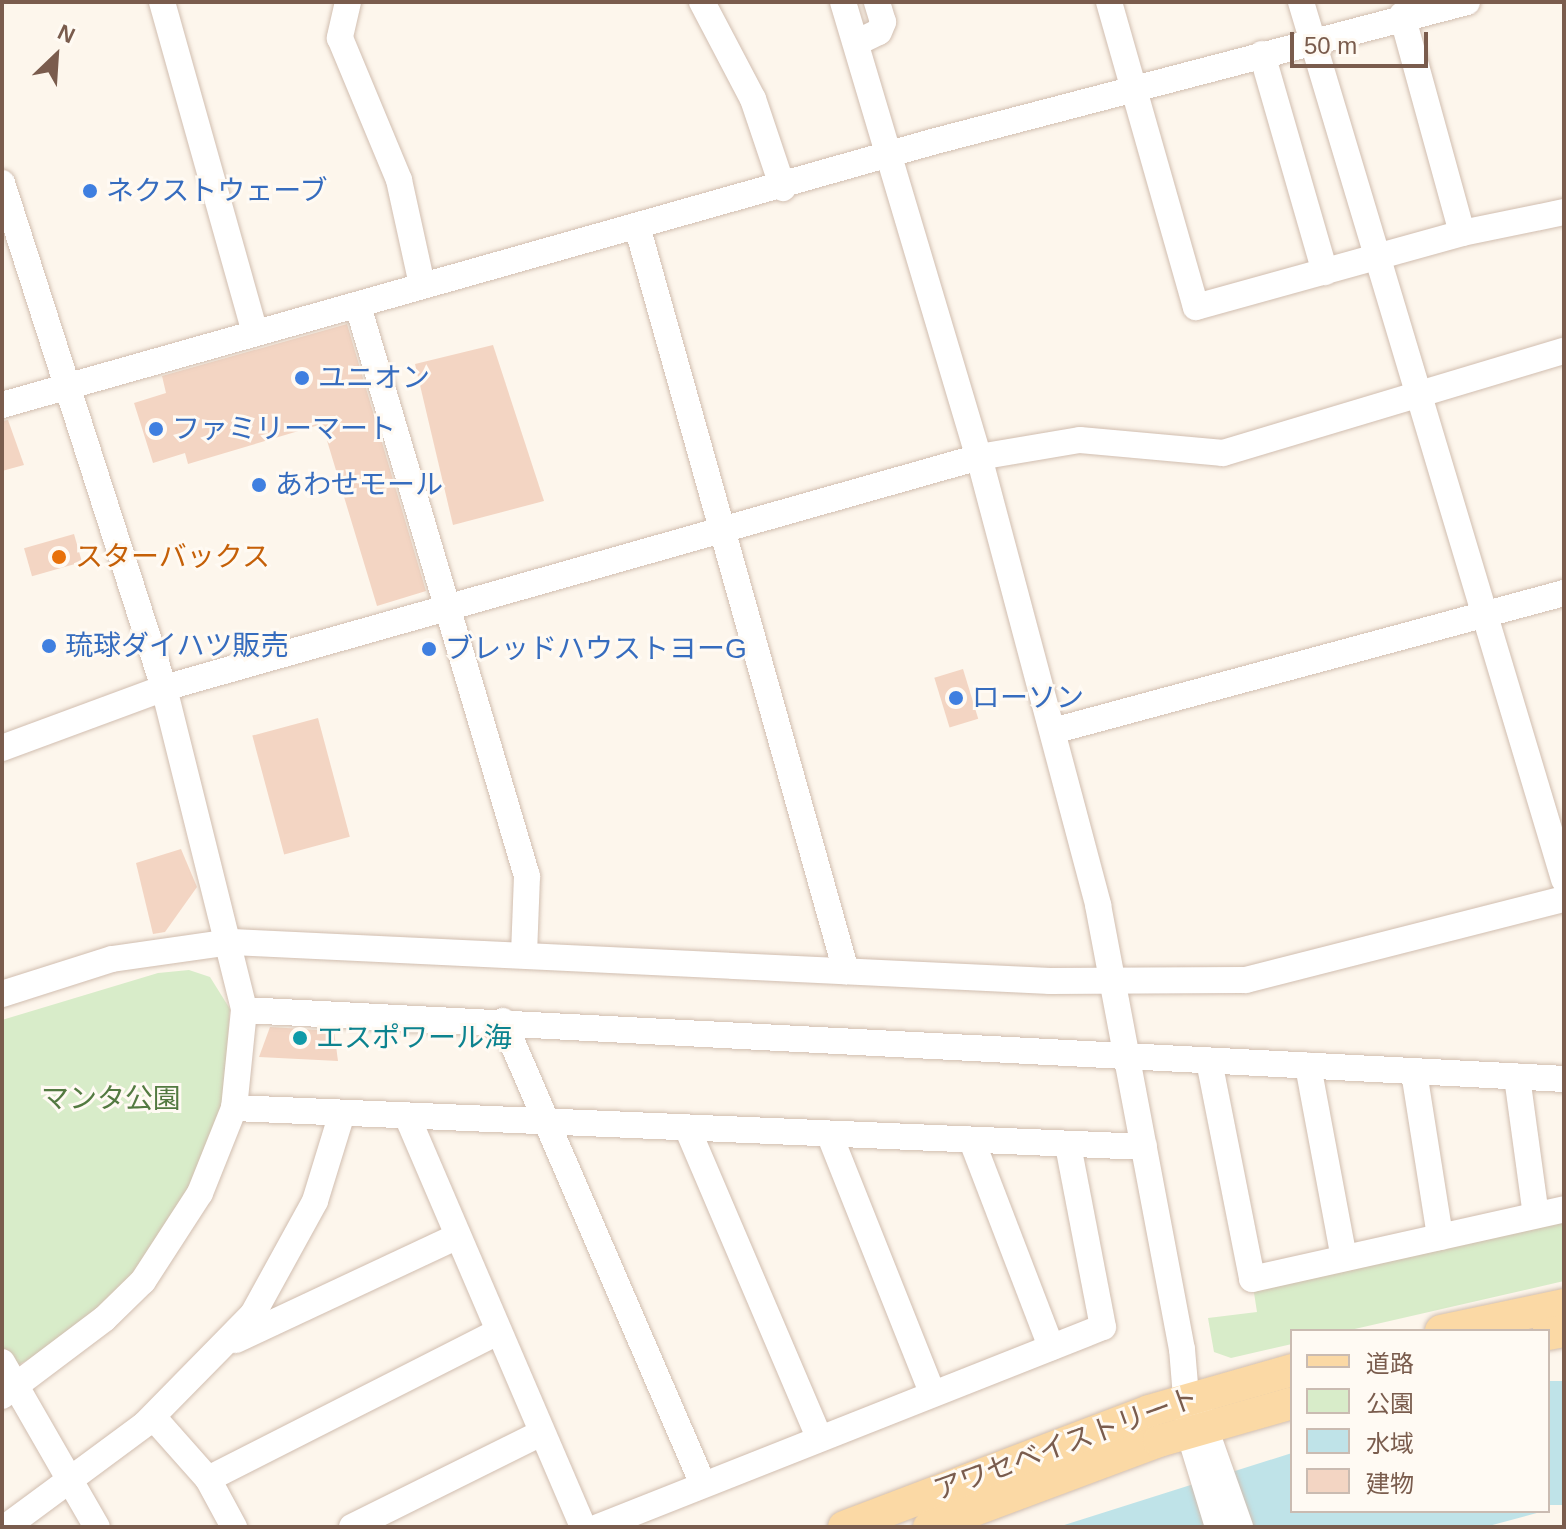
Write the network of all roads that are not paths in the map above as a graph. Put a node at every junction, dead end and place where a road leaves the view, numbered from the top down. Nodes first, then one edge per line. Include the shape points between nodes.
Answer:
1 (162, 2) edge
2 (348, 2) edge
3 (702, 2) edge
4 (843, 2) edge
5 (877, 2) edge
6 (1109, 2) edge
7 (1301, 2) edge
8 (1467, 2) edge
9 (1402, 15) junction
10 (1312, 41) junction
11 (856, 43) junction
12 (1262, 54) junction
13 (1134, 88) junction
14 (893, 156) junction
15 (2, 183) edge
16 (783, 188) junction
17 (1564, 212) edge
18 (637, 226) junction
19 (1462, 233) junction
20 (1376, 257) junction
21 (1325, 272) junction
22 (422, 285) junction
23 (358, 306) junction
24 (254, 329) junction
25 (1564, 351) edge
26 (70, 387) junction
27 (1421, 398) junction
28 (2, 405) edge
29 (979, 457) junction
30 (720, 526) junction
31 (1564, 593) edge
32 (444, 608) junction
33 (1480, 611) junction
34 (164, 688) junction
35 (1053, 731) junction
36 (2, 748) edge
37 (1564, 879) edge
38 (1564, 899) edge
39 (232, 942) junction
40 (524, 954) junction
41 (846, 971) junction
42 (1113, 979) junction
43 (2, 994) edge
44 (244, 1010) junction
45 (503, 1021) junction
46 (1127, 1057) junction
47 (1209, 1061) junction
48 (1308, 1066) junction
49 (1414, 1072) junction
50 (1517, 1077) junction
51 (1564, 1079) edge
52 (234, 1108) junction
53 (342, 1113) junction
54 (407, 1116) junction
55 (548, 1123) junction
56 (688, 1130) junction
57 (830, 1136) junction
58 (972, 1141) junction
59 (1068, 1145) junction
60 (1144, 1147) junction
61 (1564, 1209) edge
62 (1536, 1215) junction
63 (458, 1236) junction
64 (1440, 1237) junction
65 (1344, 1258) junction
66 (1564, 1305) edge
67 (1450, 1329) edge
68 (498, 1332) junction
69 (227, 1345) junction
70 (1051, 1347) junction
71 (2, 1362) edge
72 (1290, 1371) edge
73 (9, 1390) edge
74 (931, 1390) junction
75 (1190, 1398) junction
76 (1290, 1404) edge
77 (153, 1417) junction
78 (541, 1433) junction
79 (818, 1435) junction
80 (1203, 1442) junction
81 (208, 1479) junction
82 (69, 1480) junction
83 (702, 1482) junction
84 (6, 1527) edge
85 (97, 1527) edge
86 (234, 1527) edge
87 (352, 1527) edge
88 (583, 1527) edge
89 (598, 1527) edge
90 (844, 1527) edge
91 (929, 1527) edge
92 (1218, 1527) edge
93 (1240, 1527) edge

1 - 24 street
2 - 22 street via 340,38 399,180
3 - 16 street via 753,99
4 - 11 street
5 - 11 street via 883,22 879,32
6 - 13 street
7 - 10 street
8 - 9 street
9 - 10 street
9 - 19 street
10 - 12 street
10 - 20 street
11 - 14 street
12 - 13 street
12 - 21 street
13 - 14 street
13 - 21 street via 1196,307
14 - 16 street
14 - 29 street
15 - 26 street
16 - 18 street
17 - 19 street
18 - 22 street
18 - 30 street
19 - 20 street
20 - 21 street
20 - 27 street
22 - 23 street
23 - 24 street
23 - 32 street
24 - 26 street
25 - 27 street
26 - 28 street
26 - 34 street
27 - 29 street via 1223,453 1080,440
27 - 33 street
29 - 30 street
29 - 35 street
30 - 32 street
30 - 41 street
31 - 33 street
32 - 34 street
32 - 40 street via 527,876
33 - 35 street
33 - 37 street
34 - 36 street
34 - 39 street
35 - 42 street
38 - 42 street via 1246,980
39 - 40 street
39 - 43 street via 112,959
39 - 44 street
40 - 41 street
41 - 42 street
42 - 46 street
44 - 45 street
44 - 52 street
45 - 46 street
45 - 55 street
46 - 47 street
46 - 60 street
47 - 48 street
47 - 65 street via 1252,1279
48 - 49 street
48 - 65 street
49 - 50 street
49 - 64 street
50 - 51 street
50 - 62 street
52 - 53 street
52 - 73 street via 200,1193 143,1281
53 - 54 street
53 - 69 street via 315,1201 253,1314
54 - 55 street
54 - 63 street
55 - 56 street
55 - 83 street
56 - 57 street
56 - 79 street
57 - 58 street
57 - 74 street
58 - 59 street
58 - 70 street
59 - 60 street
59 - 70 street via 1103,1327
60 - 75 street
61 - 62 street
62 - 64 street
63 - 68 street
63 - 69 street
64 - 65 street
66 - 67 main road
68 - 78 street
68 - 81 street
69 - 77 street
70 - 74 street
71 - 73 street
72 - 75 main road, アワセベイストリート
73 - 82 street
74 - 79 street
75 - 80 street
75 - 90 main road, アワセベイストリート
76 - 80 main road, アワセベイストリート
77 - 81 street
77 - 82 street
78 - 87 street
78 - 88 street
79 - 83 street
80 - 91 main road, アワセベイストリート
80 - 92 street
80 - 93 street
81 - 86 street
82 - 84 street
82 - 85 street
83 - 89 street

